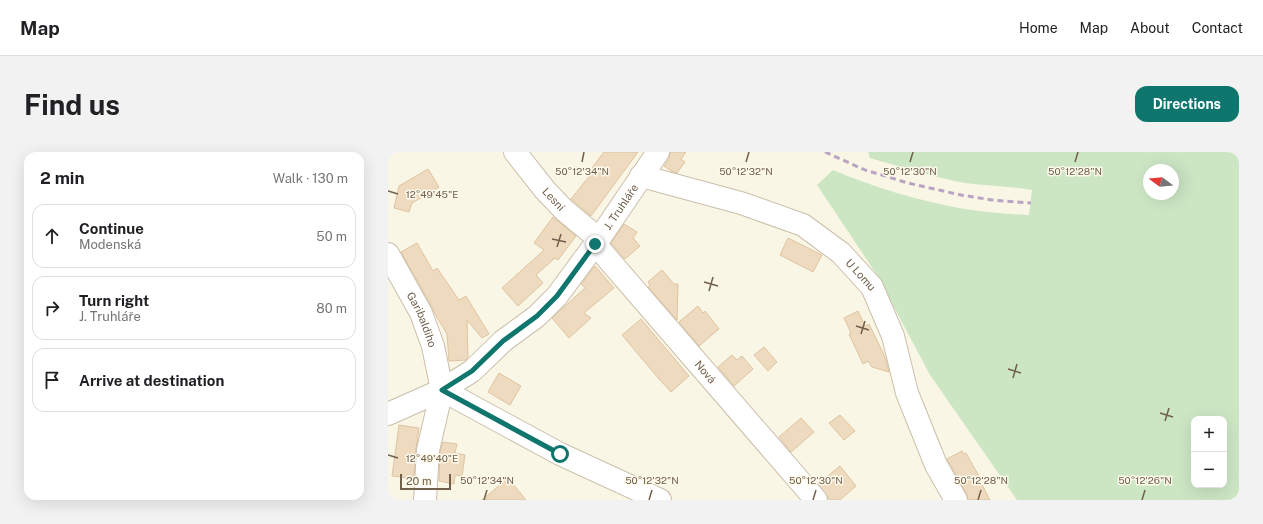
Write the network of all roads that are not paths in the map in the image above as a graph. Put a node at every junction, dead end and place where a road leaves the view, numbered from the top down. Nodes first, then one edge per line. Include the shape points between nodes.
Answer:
1 (515, 152) edge
2 (658, 152) edge
3 (641, 176) junction
4 (597, 241) junction
5 (388, 254) edge
6 (442, 390) junction
7 (388, 414) edge
8 (425, 500) edge
9 (660, 500) edge
10 (816, 500) edge
11 (956, 500) edge

1 - 4 street, Lesní via 545,190
2 - 3 street, J. Truhláře
3 - 4 street, J. Truhláře
3 - 11 street, U Lomu via 741,203 803,224 841,253 872,287 893,336 907,392 936,465
4 - 6 street, J. Truhláře via 557,296 537,316 503,341 472,371
4 - 10 street, Nová
5 - 6 street, Garibaldiho via 421,313 433,346
6 - 7 street, J. Truhláře
6 - 8 street via 428,450
6 - 9 street via 560,454

